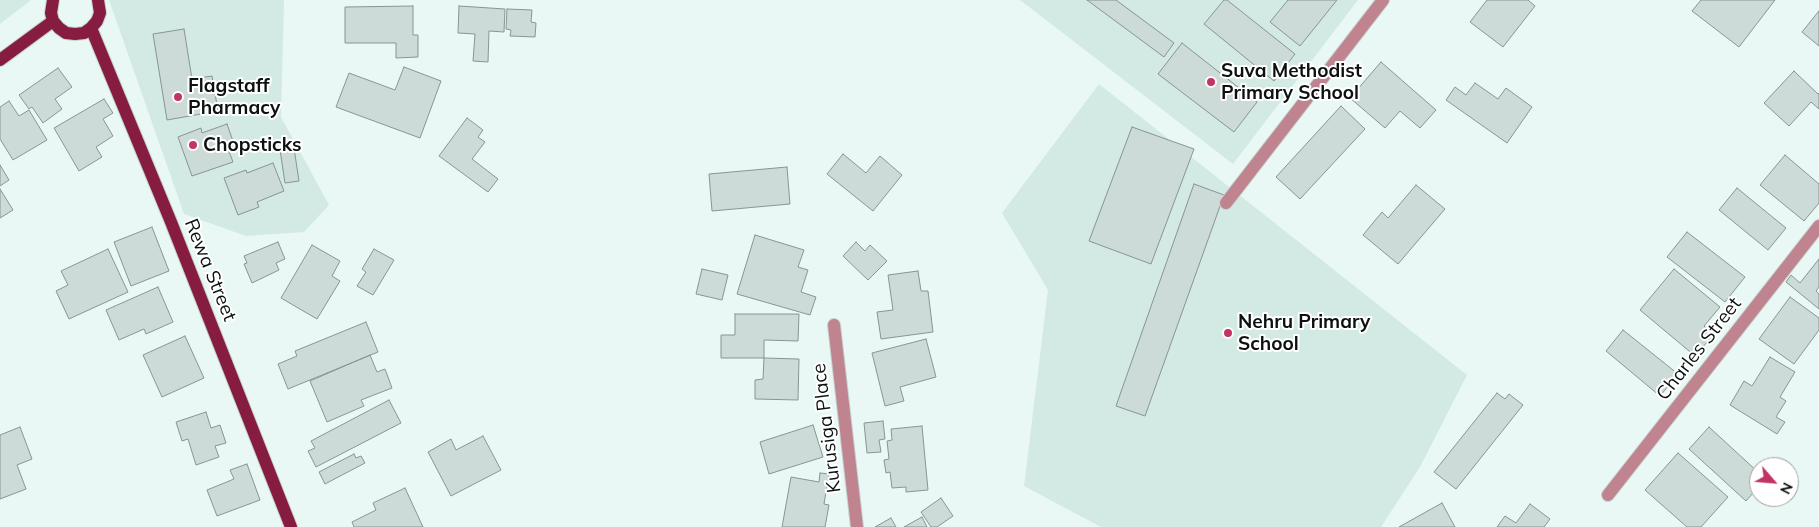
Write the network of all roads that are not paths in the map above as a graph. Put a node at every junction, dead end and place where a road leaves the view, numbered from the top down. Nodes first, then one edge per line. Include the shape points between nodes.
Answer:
1 (53, 0) edge
2 (98, 0) edge
3 (1383, 0) edge
4 (53, 21) junction
5 (91, 28) junction
6 (0, 60) edge
7 (1226, 203) dead end
8 (1819, 226) edge
9 (834, 324) dead end
10 (1608, 495) dead end
11 (291, 527) edge
12 (857, 527) edge

1 - 4 main road via 50,13
2 - 5 main road via 100,13
3 - 7 street
4 - 5 main road via 66,33 84,33
4 - 6 main road
5 - 11 main road, Rewa Street
8 - 10 street, Charles Street
9 - 12 street, Kurusiga Place

